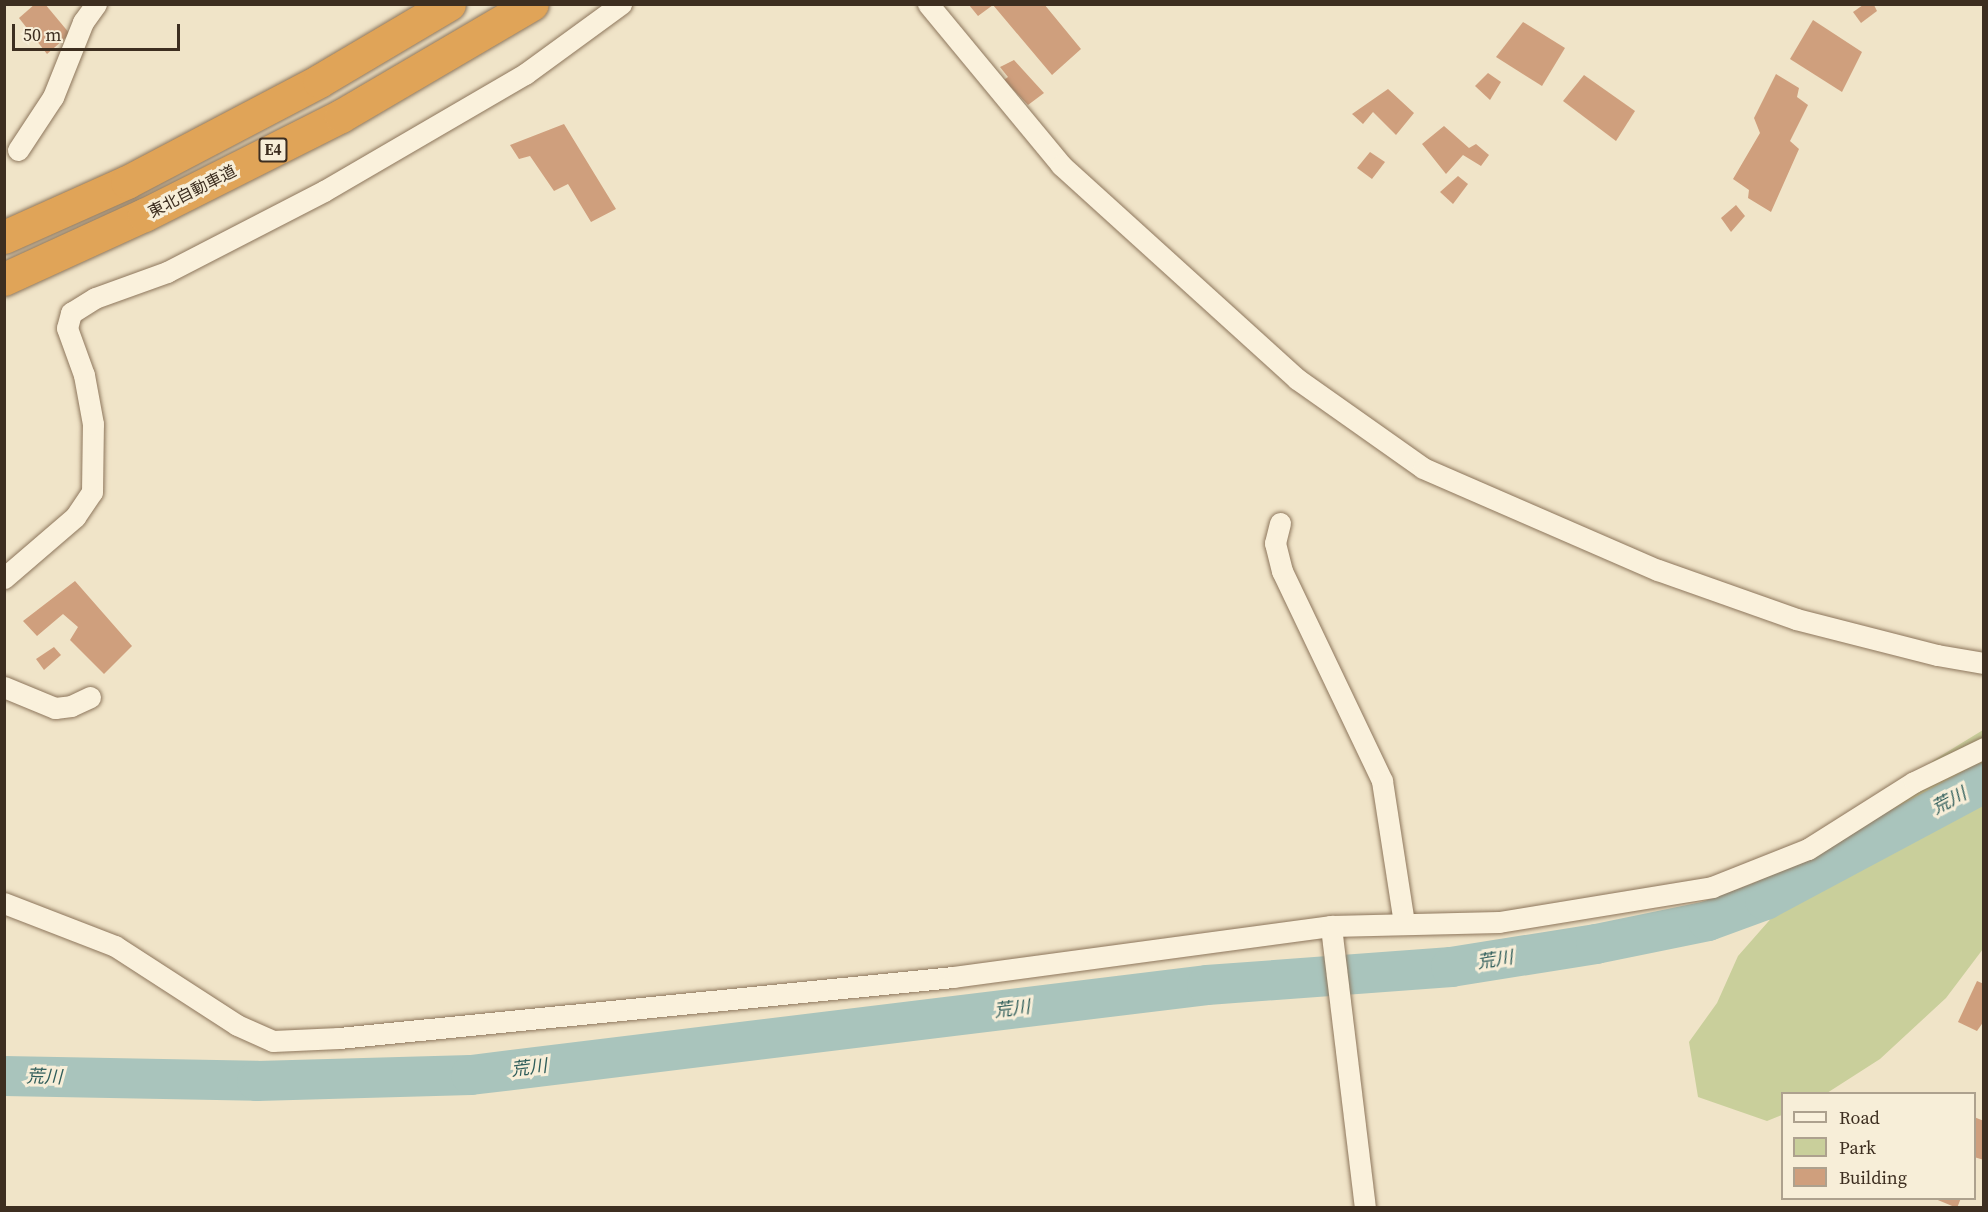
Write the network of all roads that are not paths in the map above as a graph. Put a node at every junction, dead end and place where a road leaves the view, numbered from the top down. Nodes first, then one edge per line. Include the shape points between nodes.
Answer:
1 (96, 4) edge
2 (449, 4) edge
3 (532, 4) edge
4 (621, 4) edge
5 (928, 4) edge
6 (78, 13) edge
7 (18, 150) dead end
8 (4, 237) edge
9 (4, 279) edge
10 (1280, 523) dead end
11 (4, 578) edge
12 (1983, 663) edge
13 (6, 682) edge
14 (90, 697) dead end
15 (1983, 748) edge
16 (4, 903) edge
17 (1404, 923) junction
18 (1332, 935) junction
19 (1365, 1208) edge

1 - 6 street
2 - 8 highway, E4 via 319,81 127,182
3 - 9 highway, 東北自動車道 / E4 via 341,116 144,215
4 - 11 street via 525,74 324,191 167,272 94,298 71,313 67,328 84,375 93,424 92,492 75,517
5 - 12 street via 1061,165 1297,378 1423,468 1658,570 1796,619
6 - 7 street via 53,97
10 - 17 street via 1275,543 1282,571 1382,781
13 - 14 street via 55,708
15 - 17 street via 1914,782 1808,849 1712,887 1499,922
16 - 18 street via 115,946 237,1025 273,1041 339,1038 953,977
17 - 18 street
18 - 19 street

